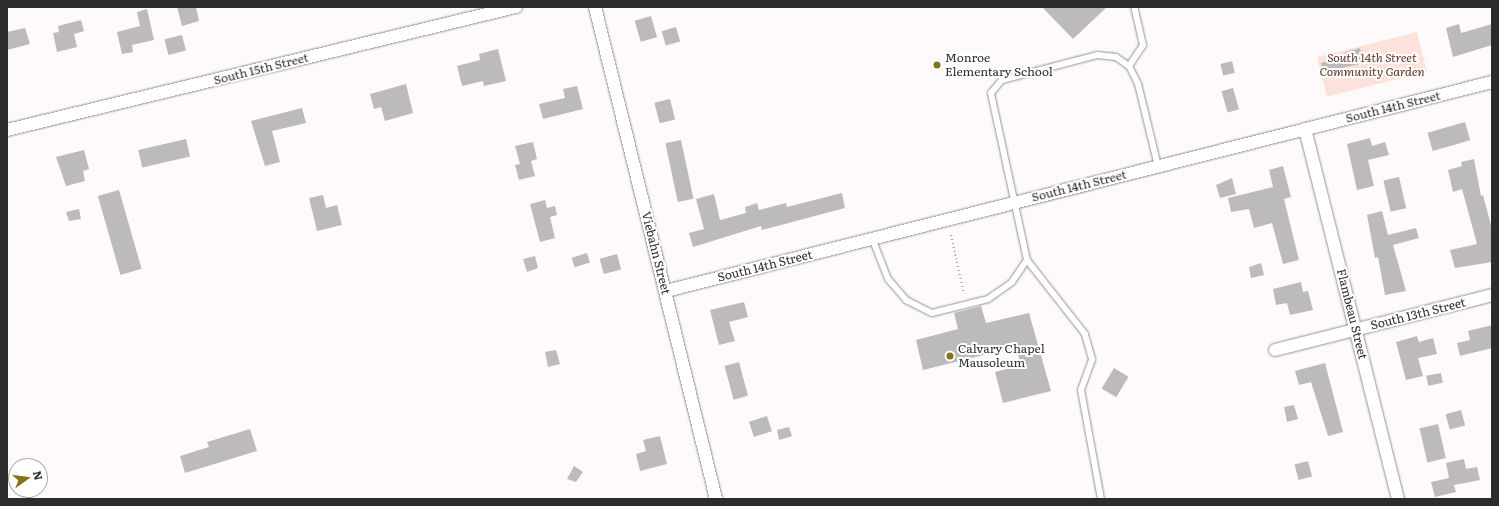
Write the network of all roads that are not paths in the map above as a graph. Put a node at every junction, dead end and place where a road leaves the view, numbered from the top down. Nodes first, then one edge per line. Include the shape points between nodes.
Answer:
1 (516, 7) edge
2 (595, 7) edge
3 (1134, 7) edge
4 (1129, 66) junction
5 (1491, 86) edge
6 (1305, 129) junction
7 (7, 130) edge
8 (1158, 166) junction
9 (1014, 202) junction
10 (872, 238) junction
11 (1027, 260) junction
12 (666, 291) junction
13 (1492, 295) edge
14 (1356, 329) junction
15 (1275, 350) dead end
16 (716, 499) edge
17 (1101, 499) edge
18 (1398, 499) edge

1 - 7 street, South 15th Street
2 - 12 street, Viebahn Street
3 - 4 lane via 1143,45
4 - 8 lane via 1138,84
4 - 9 lane via 1116,57 1097,55 1002,80 991,93
5 - 6 street, South 14th Street
6 - 8 street, South 14th Street
6 - 14 street, Flambeau Street
8 - 9 street, South 14th Street
9 - 10 street, South 14th Street
9 - 11 lane
10 - 11 lane via 888,280 906,300 932,313 988,299 1012,282
10 - 12 street, South 14th Street
11 - 17 lane via 1085,334 1092,359 1082,390
12 - 16 street, Viebahn Street
13 - 14 street, South 13th Street
14 - 15 street, South 13th Street
14 - 18 street, Flambeau Street

